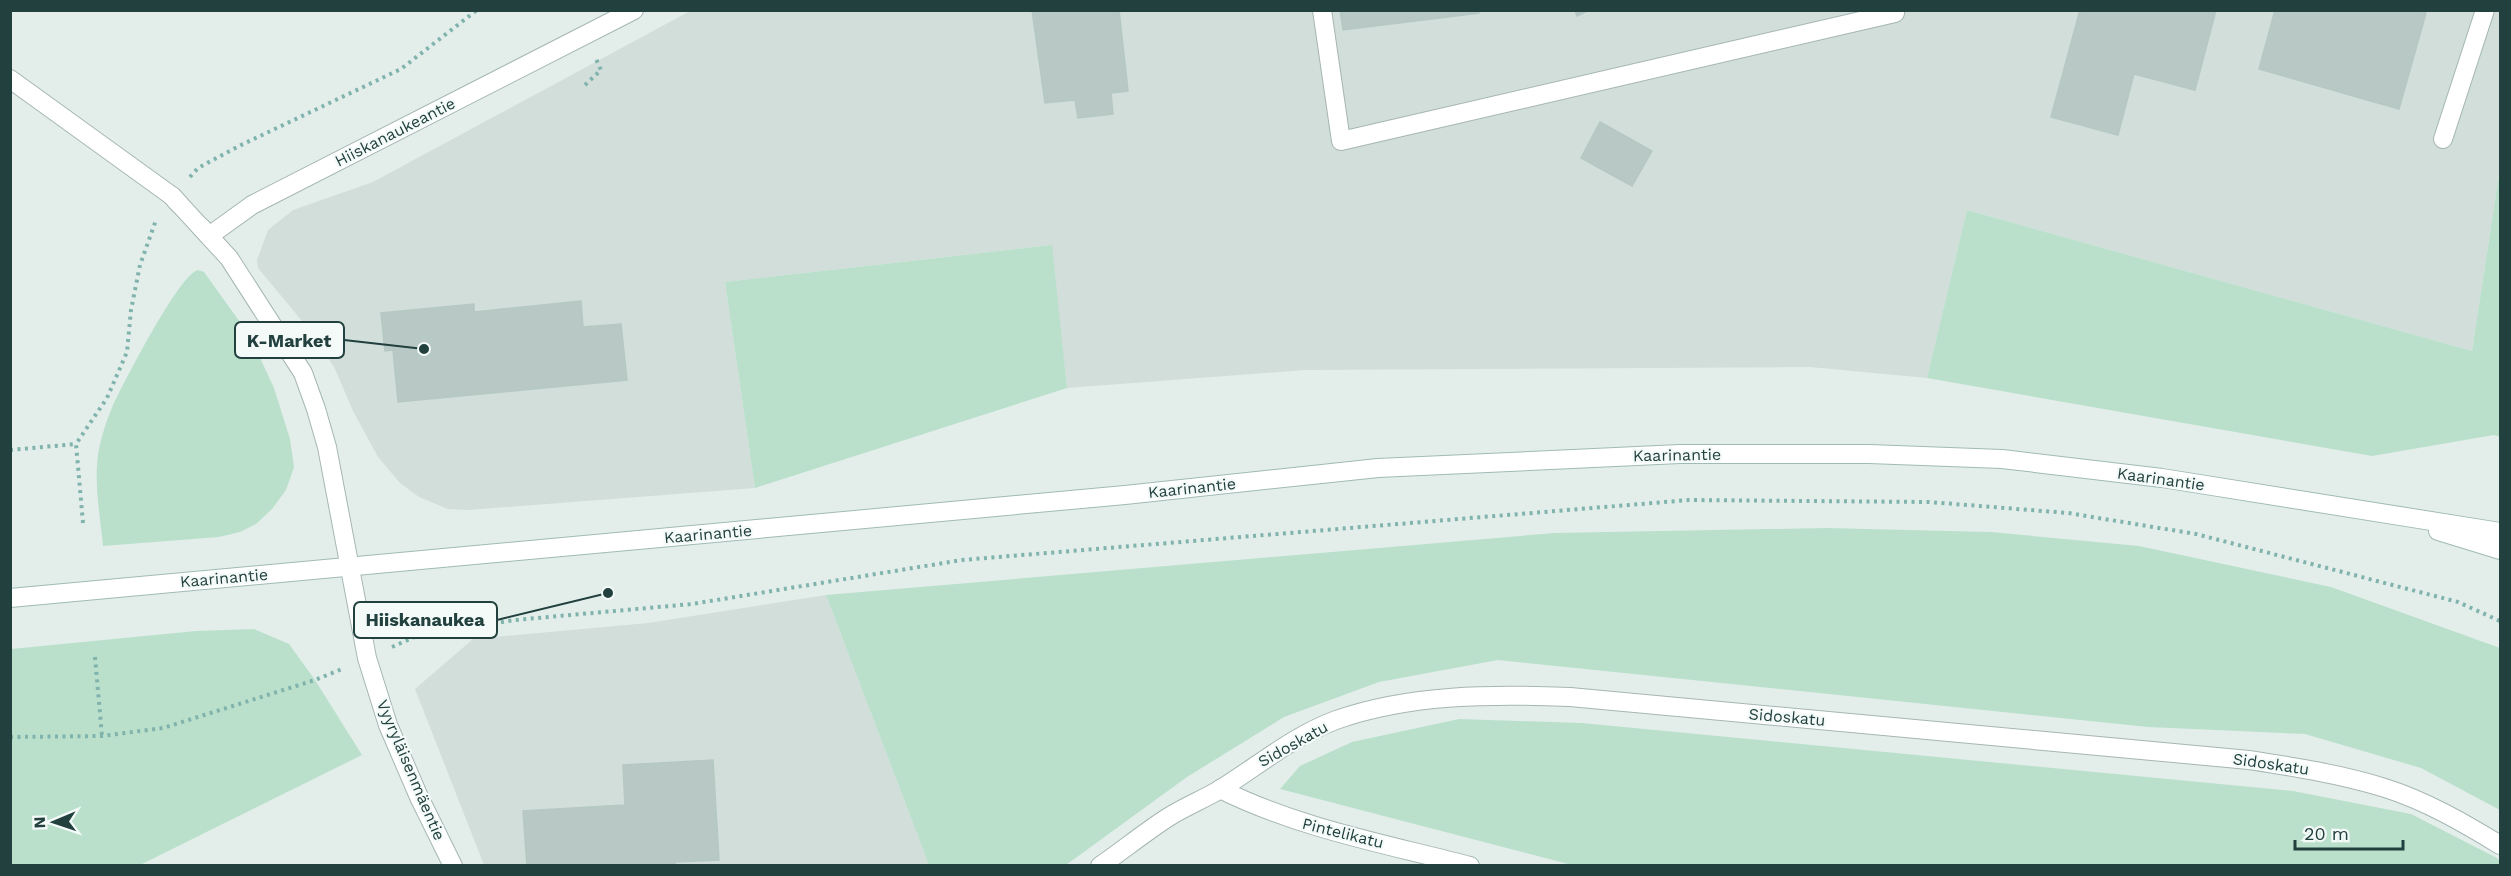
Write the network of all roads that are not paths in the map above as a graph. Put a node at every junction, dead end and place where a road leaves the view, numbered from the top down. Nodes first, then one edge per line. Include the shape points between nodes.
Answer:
1 (634, 10) edge
2 (1322, 10) edge
3 (2485, 10) edge
4 (1895, 12) dead end
5 (10, 79) edge
6 (2444, 139) dead end
7 (171, 196) junction
8 (2374, 511) junction
9 (2500, 532) edge
10 (2500, 550) edge
11 (350, 567) junction
12 (10, 598) edge
13 (1220, 789) junction
14 (2500, 845) edge
15 (453, 866) edge
16 (1100, 866) edge
17 (1470, 866) edge

1 - 7 street, Hiiskanaukeantie via 252,205 209,236
2 - 4 street via 1341,141
3 - 6 street
5 - 7 street, Hiiskanaukeantie
7 - 11 street, Hiiskanaukeantie via 229,258 303,373 327,447
8 - 9 street, Kaarinantie
8 - 10 street, Kaarinantie
8 - 11 street, Kaarinantie via 2162,478 2002,459 1680,454 1378,468
11 - 12 street, Kaarinantie
11 - 15 street, Vyyryläisenmäentie via 367,658 388,726
13 - 14 street, Sidoskatu via 1281,748 1336,720 1449,698 1560,697 2248,760 2318,771 2386,788 2451,815
13 - 16 street, Sidoskatu via 1169,817
13 - 17 street, Pintelikatu via 1290,819

